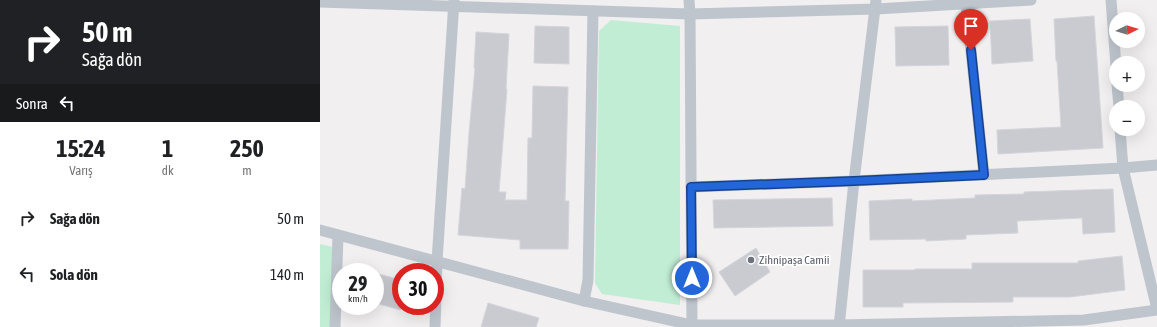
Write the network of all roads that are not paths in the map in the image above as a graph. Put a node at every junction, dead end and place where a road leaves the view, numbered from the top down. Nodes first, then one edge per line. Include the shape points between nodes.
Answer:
1 (689, 0) edge
2 (1031, 0) edge
3 (1111, 0) edge
4 (320, 2) edge
5 (454, 3) edge
6 (876, 4) edge
7 (966, 4) junction
8 (593, 11) junction
9 (690, 14) junction
10 (1115, 56) edge
11 (1121, 136) edge
12 (1157, 165) edge
13 (1123, 168) junction
14 (984, 175) junction
15 (854, 181) junction
16 (691, 187) junction
17 (320, 230) edge
18 (338, 235) junction
19 (437, 261) junction
20 (584, 301) junction
21 (1157, 310) edge
22 (692, 326) edge
23 (839, 326) edge
24 (335, 327) edge
25 (435, 327) edge

1 - 9 street
2 - 7 street
3 - 10 street
4 - 5 street
5 - 8 street
5 - 19 street
6 - 7 street
6 - 9 street
6 - 15 street
7 - 14 street
8 - 9 street
8 - 20 street via 588,280
9 - 16 street
11 - 13 street
12 - 13 street
13 - 14 street
13 - 21 street
14 - 15 street
15 - 16 street
15 - 23 street
16 - 22 street
17 - 18 street
18 - 19 street
18 - 24 street
19 - 20 street
19 - 25 street
20 - 22 street
21 - 23 street via 1084,320
22 - 23 street

